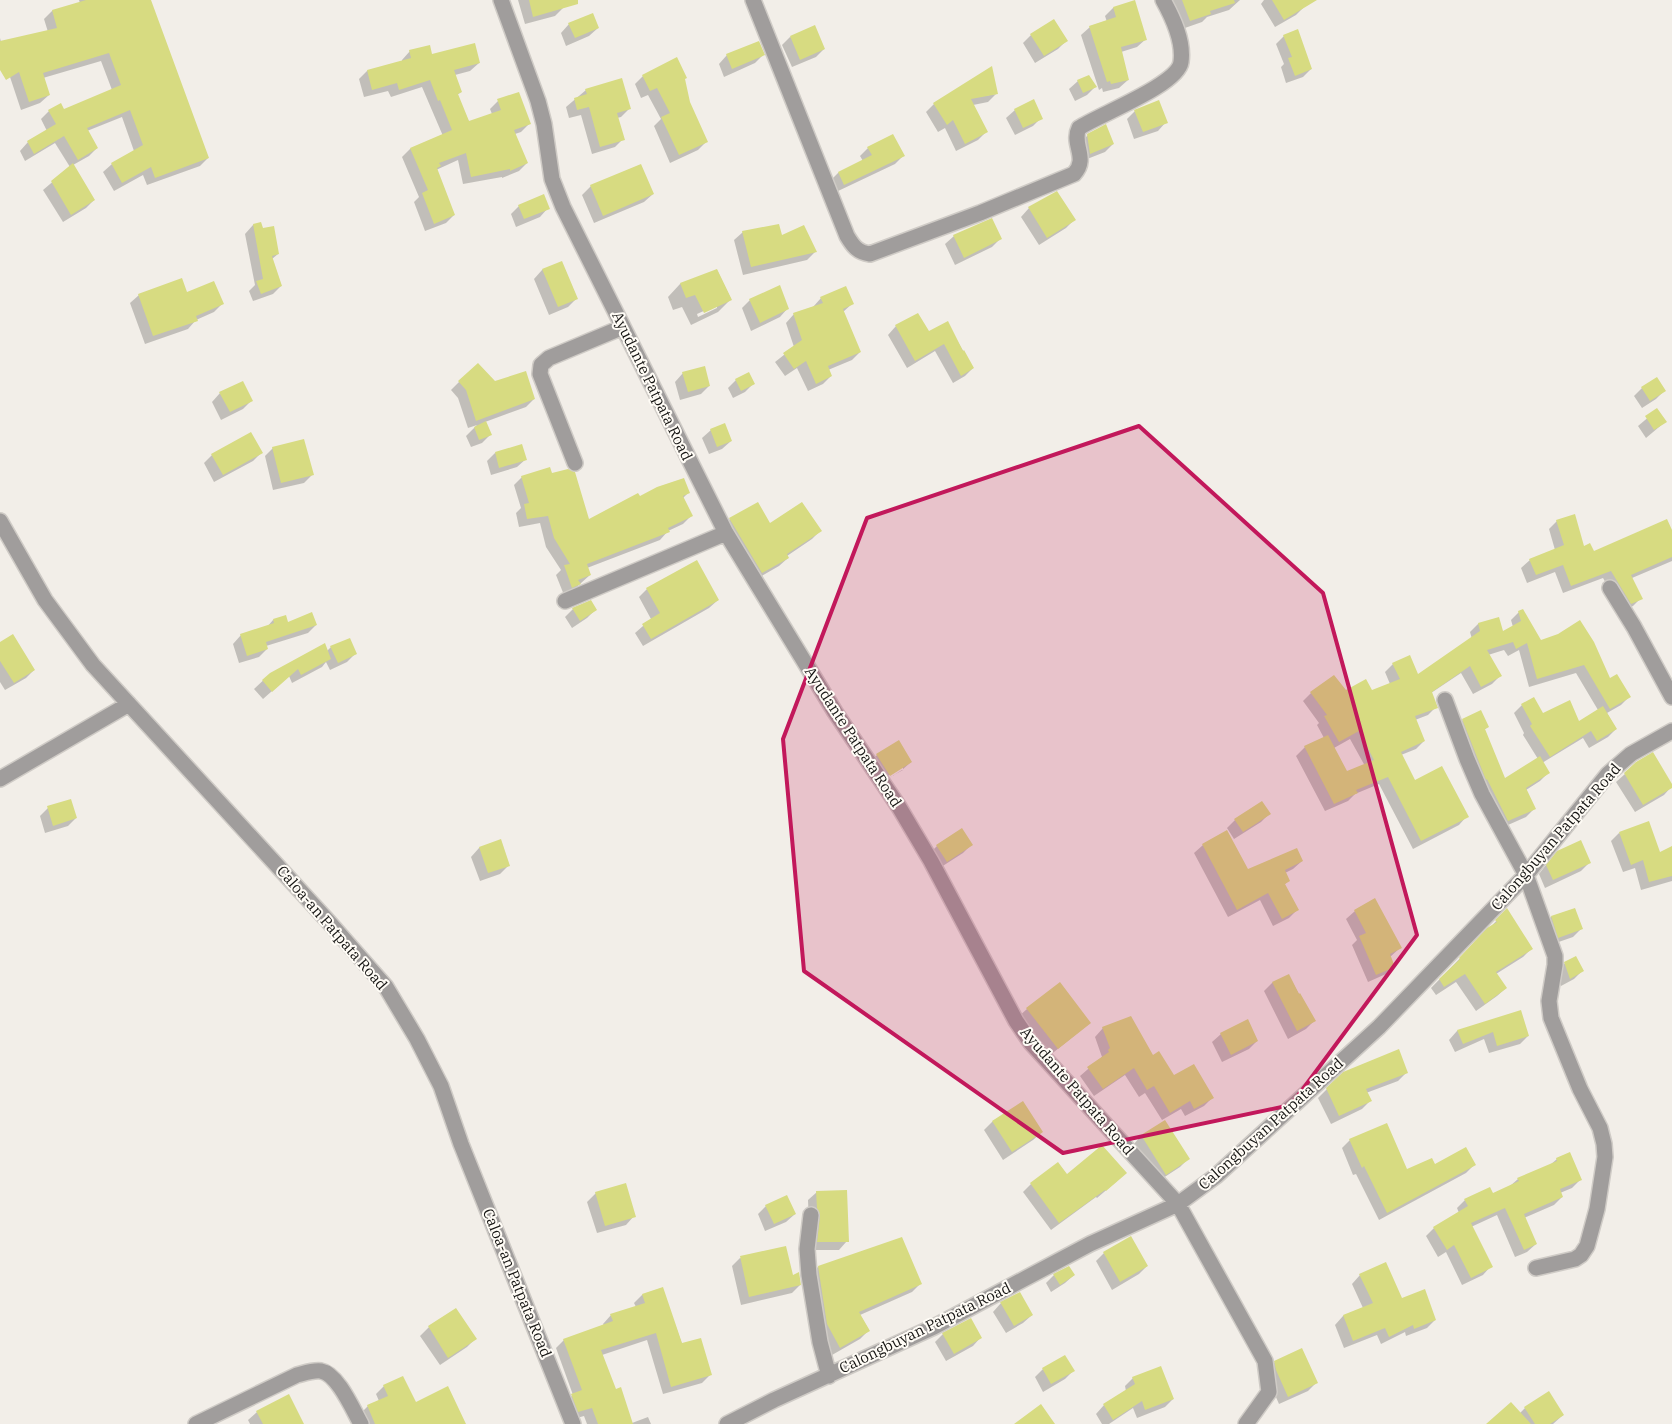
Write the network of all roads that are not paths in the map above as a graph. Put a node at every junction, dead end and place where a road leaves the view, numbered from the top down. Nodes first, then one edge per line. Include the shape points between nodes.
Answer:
1 (501, 0) edge
2 (752, 0) edge
3 (1163, 0) edge
4 (623, 327) junction
5 (575, 463) dead end
6 (0, 522) edge
7 (726, 533) junction
8 (1610, 588) dead end
9 (565, 600) dead end
10 (1672, 697) edge
11 (1445, 700) dead end
12 (129, 704) junction
13 (1672, 731) edge
14 (0, 780) edge
15 (1526, 875) junction
16 (1178, 1204) junction
17 (811, 1215) dead end
18 (1536, 1268) dead end
19 (829, 1376) junction
20 (196, 1424) edge
21 (362, 1424) edge
22 (573, 1424) edge
23 (727, 1424) edge
24 (1246, 1424) edge

1 - 4 street, Ayudante Patpata Road via 538,101 552,179 563,208
2 - 3 street via 847,236 854,248 870,254 1074,174 1081,160 1077,137 1079,128 1120,108 1177,72 1182,52 1175,24
4 - 5 street via 541,364 540,374
4 - 7 street, Ayudante Patpata Road
6 - 12 street, Caloa-an Patpata Road via 45,600 93,665
7 - 9 street
7 - 16 street, Ayudante Patpata Road via 931,861 1016,1021 1031,1043
8 - 10 street
11 - 15 street via 1482,794
12 - 14 street
12 - 22 street, Caloa-an Patpata Road via 386,987 441,1086
13 - 15 street, Calongbuyan Patpata Road via 1631,754 1608,774
15 - 16 street, Calongbuyan Patpata Road via 1379,1027 1216,1176
15 - 18 street via 1555,956 1549,1001 1552,1018 1580,1089 1600,1128 1605,1157 1587,1246 1575,1259
16 - 19 street, Calongbuyan Patpata Road via 1090,1244 934,1327
16 - 24 street, Ayudante Patpata Road via 1265,1361 1269,1392
17 - 19 street via 807,1249 809,1275
19 - 23 street, Calongbuyan Patpata Road
20 - 21 street via 297,1375 322,1371 335,1379

